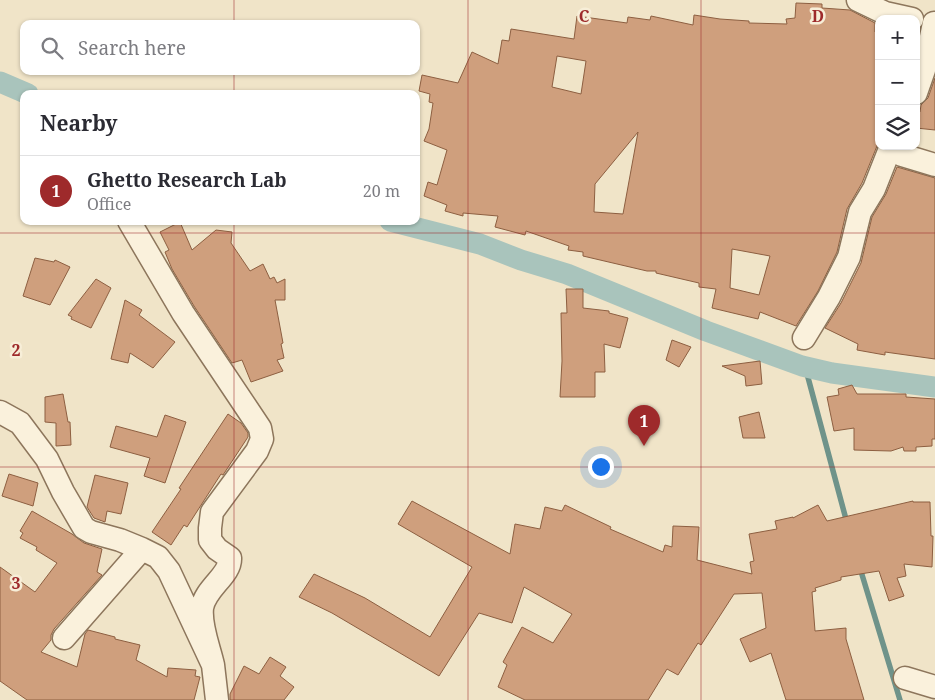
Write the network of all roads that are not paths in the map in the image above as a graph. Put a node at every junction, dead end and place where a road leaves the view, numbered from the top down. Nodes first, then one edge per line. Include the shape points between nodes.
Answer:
1 (858, 0) edge
2 (894, 15) edge
3 (920, 21) edge
4 (935, 24) edge
5 (920, 82) edge
6 (889, 150) edge
7 (896, 150) edge
8 (935, 165) edge
9 (130, 225) edge
10 (804, 338) dead end
11 (0, 412) edge
12 (142, 549) junction
13 (64, 638) dead end
14 (213, 665) junction
15 (905, 678) dead end
16 (935, 686) edge
17 (217, 700) edge

1 - 2 street
3 - 4 street
4 - 5 street
6 - 10 street via 874,189 860,212 849,257
7 - 8 street
9 - 14 street via 183,313 260,428 262,439 257,450 212,512 210,540 230,558 202,606 202,620
11 - 12 street via 20,423 47,459 84,528
12 - 13 street
12 - 14 street via 158,558 169,571
14 - 17 street
15 - 16 street

